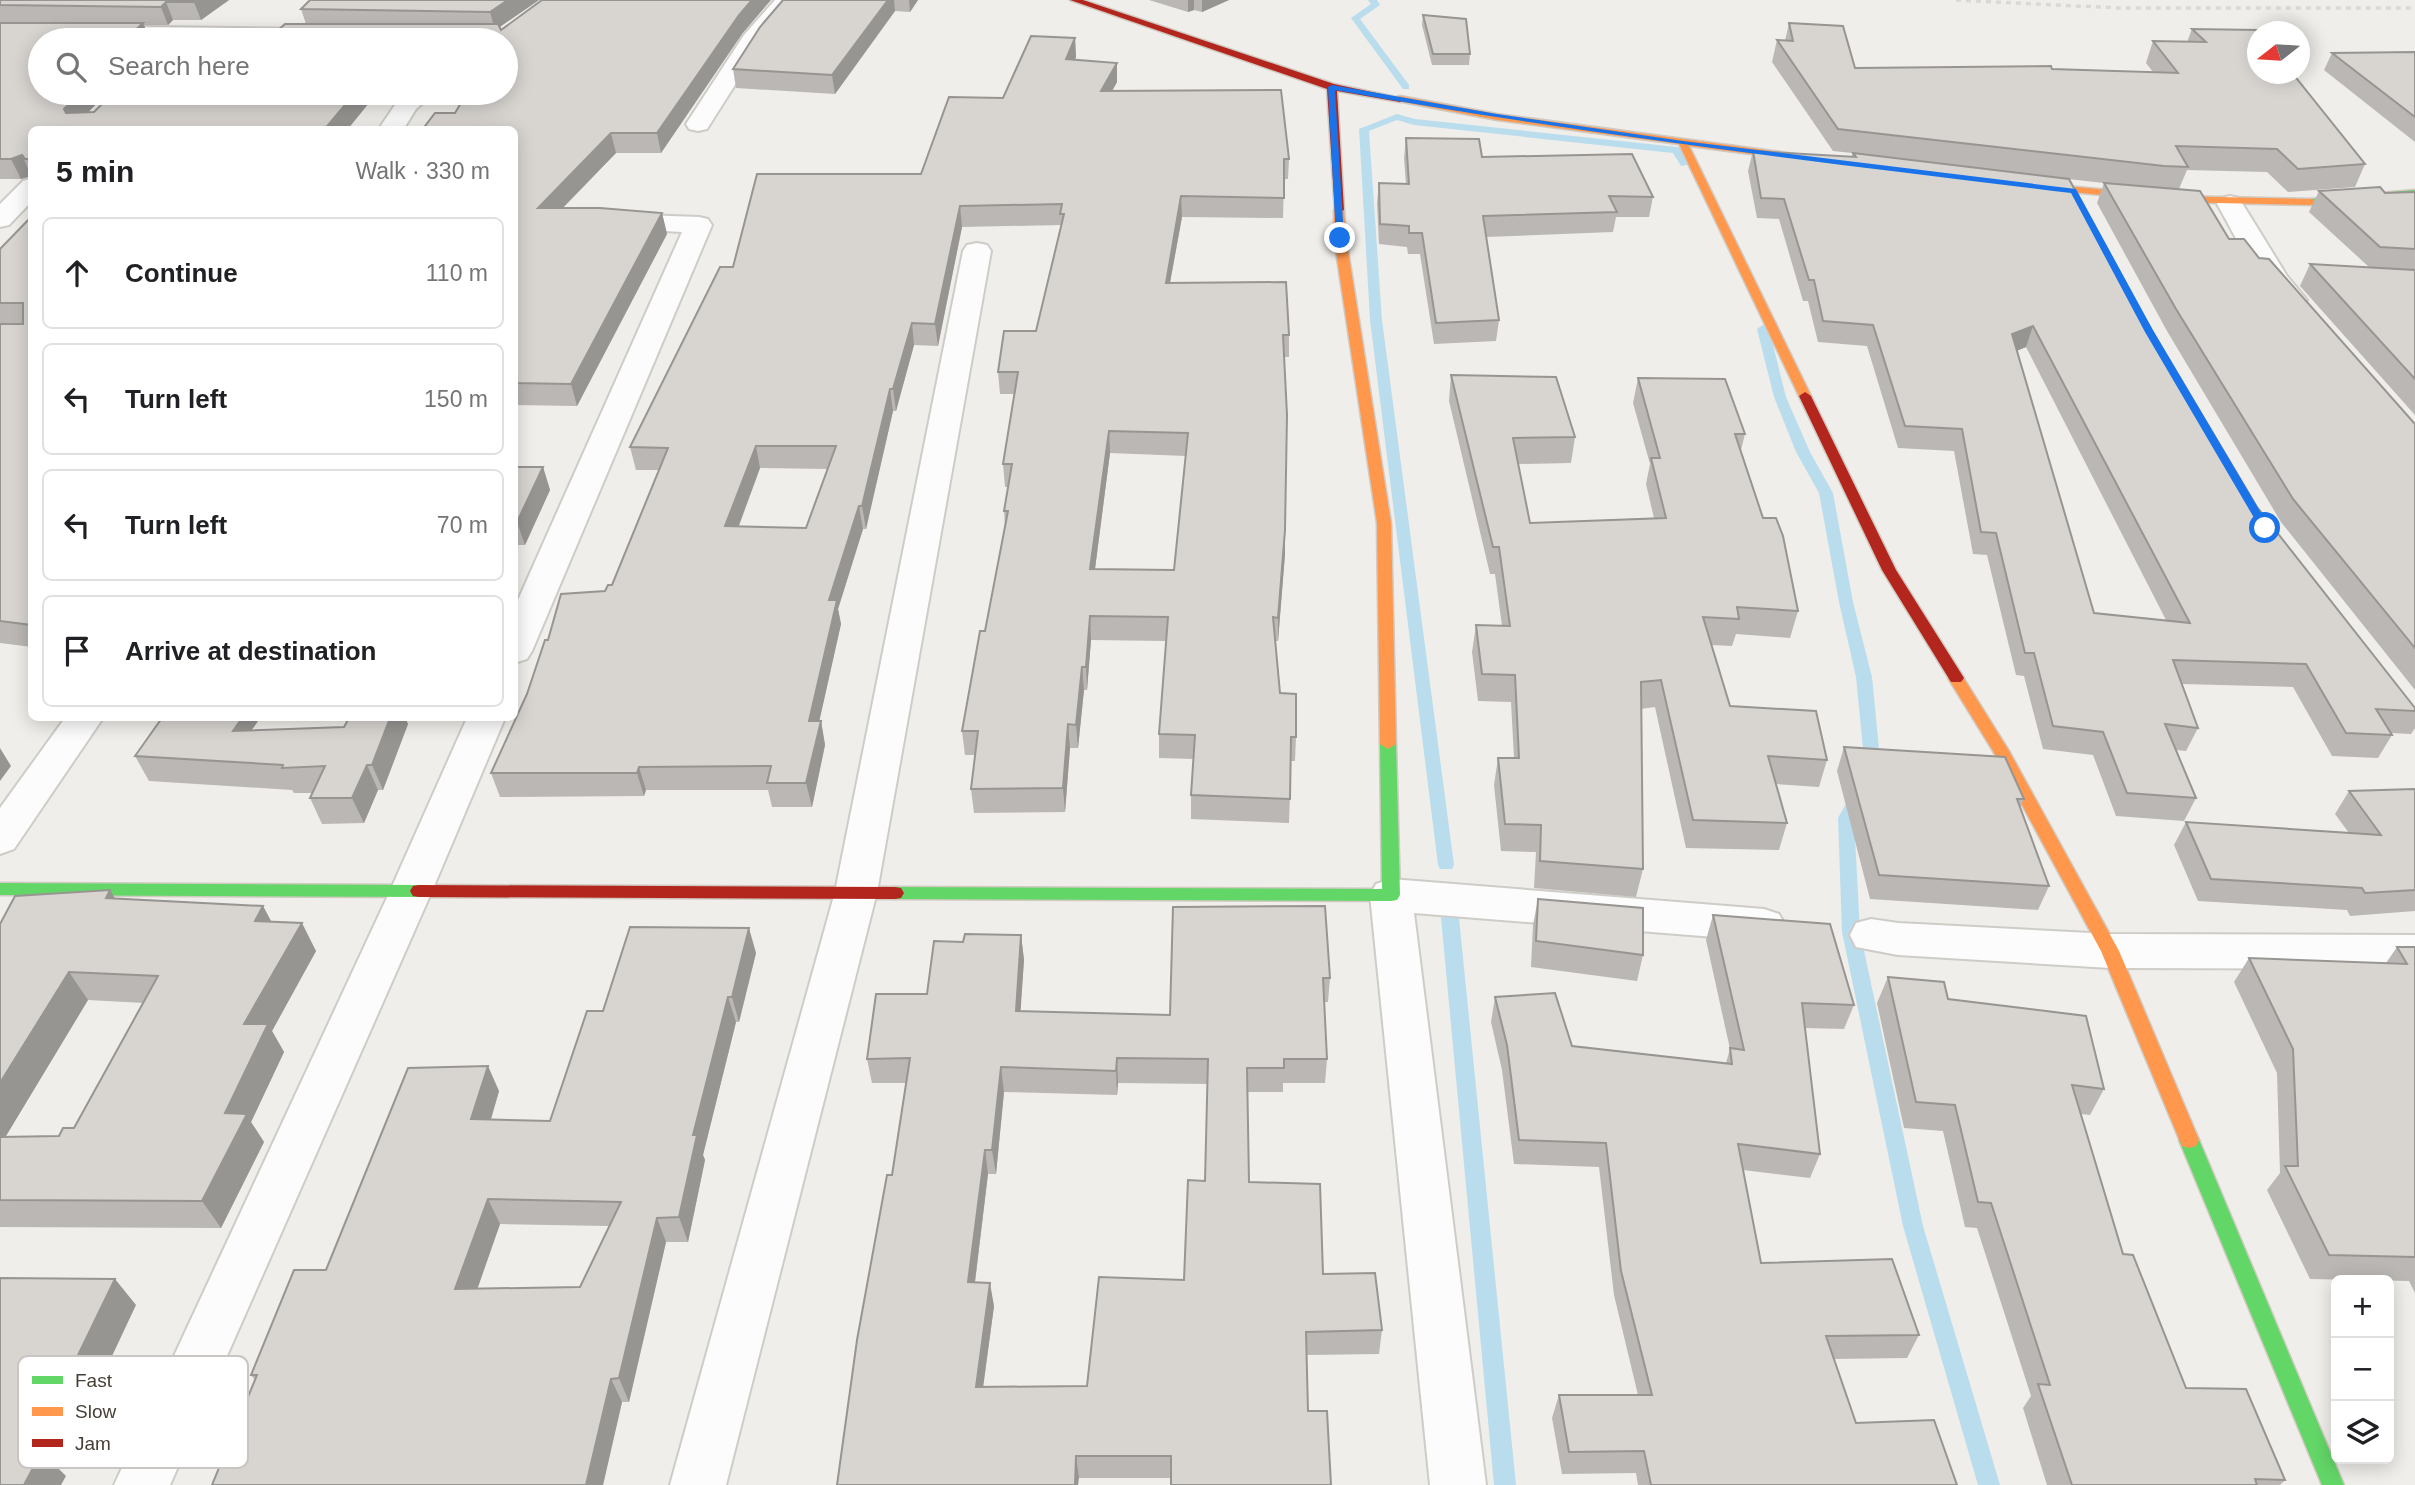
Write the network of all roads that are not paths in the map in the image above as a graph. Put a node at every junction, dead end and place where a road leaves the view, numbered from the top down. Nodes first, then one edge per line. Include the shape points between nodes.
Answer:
1 (787, 0) edge
2 (1074, 0) edge
3 (0, 32) edge
4 (28, 33) edge
5 (1332, 87) junction
6 (406, 105) edge
7 (698, 124) dead end
8 (393, 126) edge
9 (1683, 143) junction
10 (1818, 160) edge
11 (2006, 183) edge
12 (28, 191) edge
13 (2074, 191) junction
14 (2415, 193) edge
15 (2230, 204) junction
16 (0, 219) edge
17 (617, 222) edge
18 (2093, 226) edge
19 (977, 251) dead end
20 (2272, 274) junction
21 (2311, 276) edge
22 (2311, 320) edge
23 (518, 642) edge
24 (82, 721) edge
25 (485, 721) edge
26 (0, 839) edge
27 (0, 890) edge
28 (411, 891) junction
29 (856, 892) junction
30 (1391, 895) junction
31 (1805, 929) edge
32 (1871, 935) dead end
33 (2110, 951) junction
34 (2415, 952) edge
35 (200, 1356) edge
36 (150, 1468) edge
37 (142, 1485) edge
38 (698, 1485) edge
39 (1458, 1485) edge
40 (2333, 1485) edge

1 - 7 street via 752,40
2 - 5 street
3 - 4 street
5 - 9 street via 1497,117
5 - 30 street via 1340,238 1384,523
6 - 8 street
9 - 10 street
9 - 33 street via 1889,570 2001,751
11 - 13 street
12 - 16 street
13 - 15 street
13 - 18 street
14 - 15 street
15 - 20 street
17 - 23 street via 699,225
19 - 29 street
20 - 21 street
20 - 22 street
24 - 26 street
25 - 28 street
27 - 28 street
28 - 29 street
28 - 35 street
29 - 30 street
29 - 38 street
30 - 31 street
30 - 39 street
32 - 33 street
33 - 34 street
33 - 40 street
36 - 37 street

